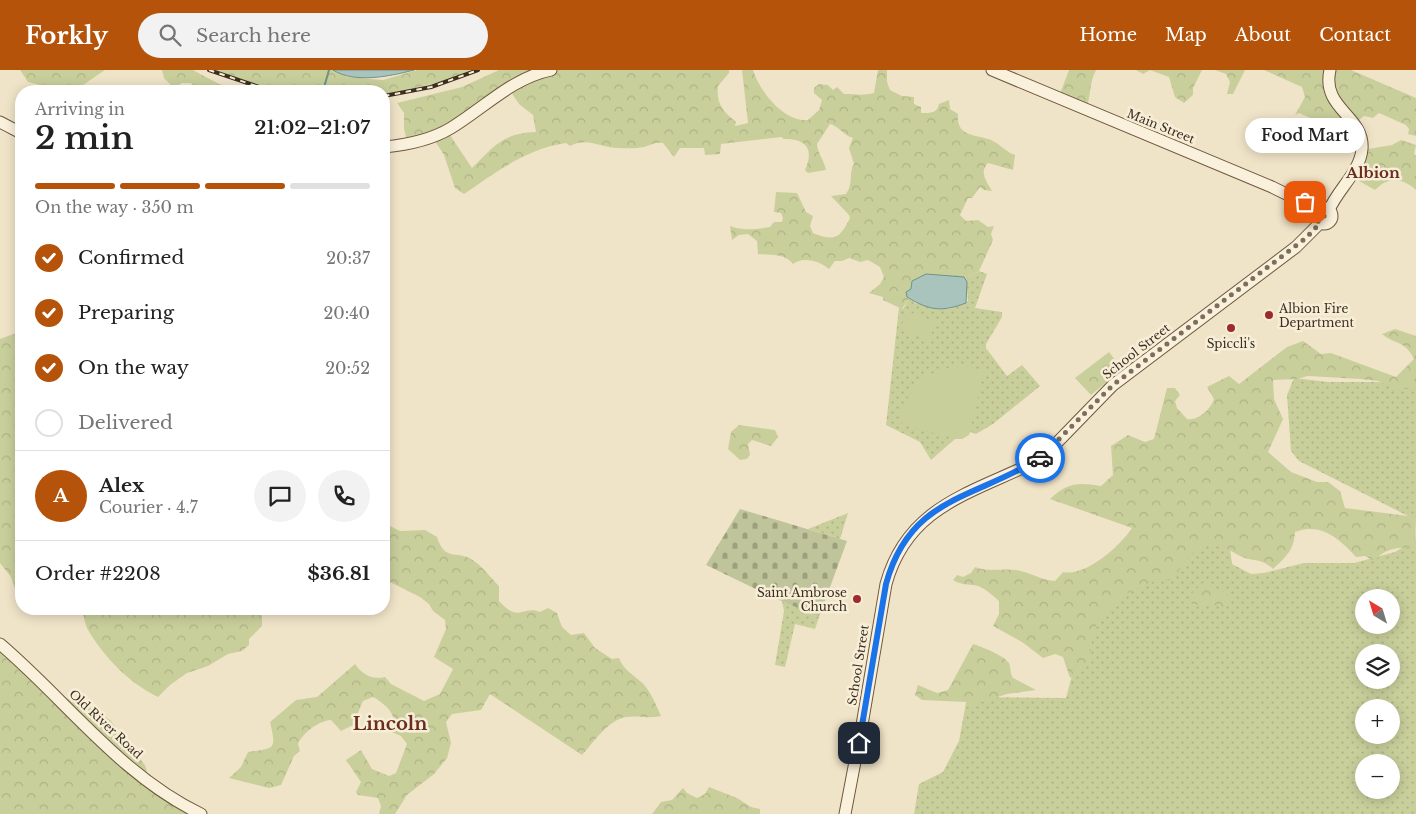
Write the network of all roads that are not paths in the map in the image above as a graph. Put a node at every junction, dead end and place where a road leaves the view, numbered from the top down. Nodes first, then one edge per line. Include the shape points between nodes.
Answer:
1 (551, 70) edge
2 (992, 70) edge
3 (1329, 71) edge
4 (0, 122) edge
5 (15, 130) edge
6 (390, 146) edge
7 (1324, 210) junction
8 (0, 644) edge
9 (201, 814) edge
10 (845, 814) edge

1 - 6 street via 538,72 514,84 438,135
2 - 7 street, Main Street
3 - 7 street via 1330,93 1356,126 1362,142 1356,167
4 - 5 street
7 - 10 street, School Street via 1316,219 1320,223 1296,247 1113,385 1044,456 941,506 904,542 892,561 886,584
8 - 9 street, Old River Road via 129,766 176,802

